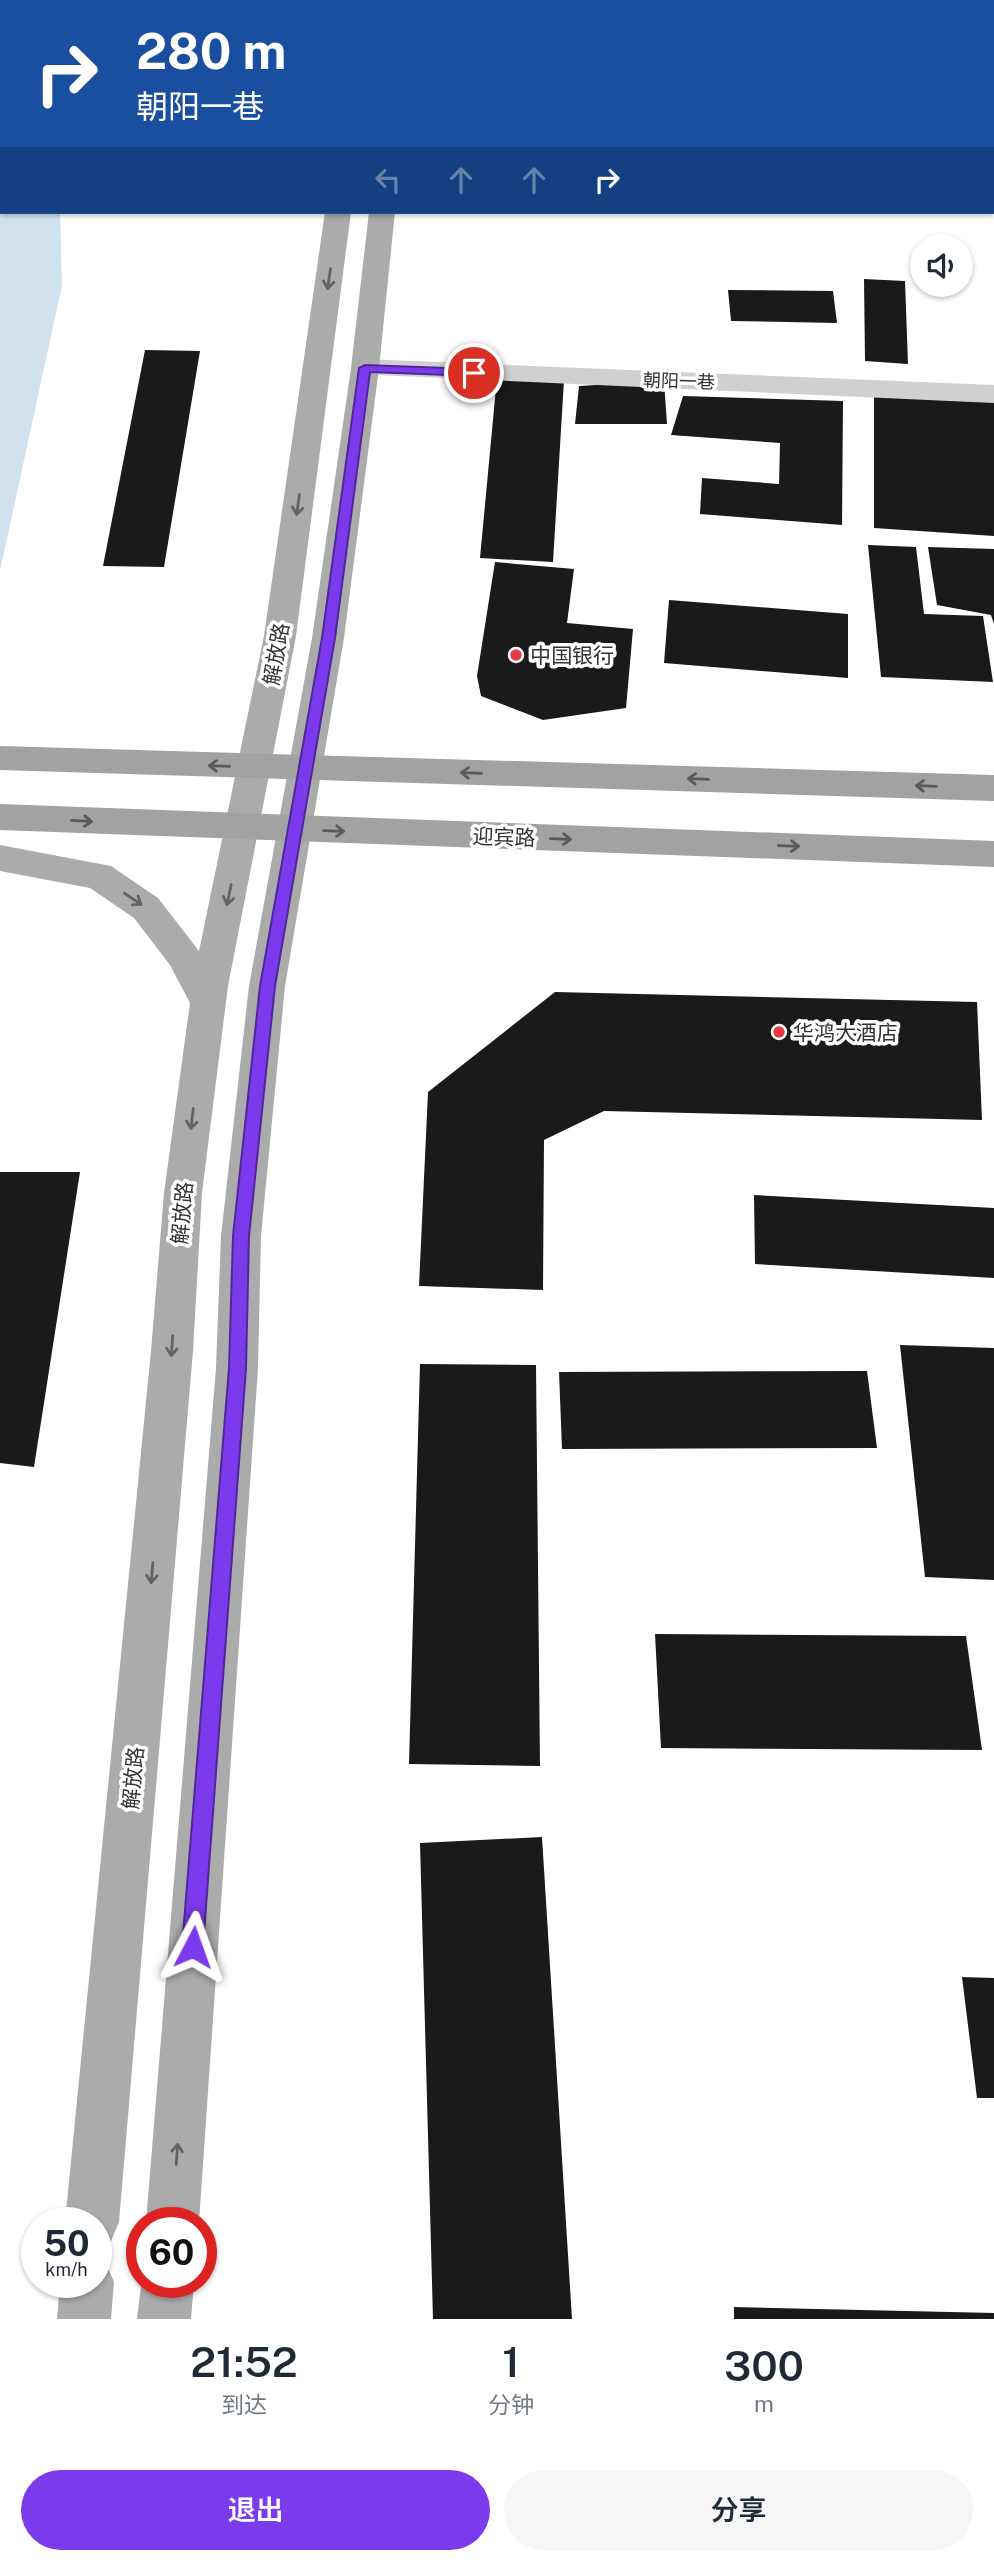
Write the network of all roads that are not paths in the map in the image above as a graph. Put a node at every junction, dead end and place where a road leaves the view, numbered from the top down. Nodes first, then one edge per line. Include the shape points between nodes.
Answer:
1 (338, 214) edge
2 (382, 214) edge
3 (365, 368) junction
4 (994, 394) edge
5 (0, 758) edge
6 (256, 767) junction
7 (305, 768) junction
8 (994, 788) edge
9 (7, 817) edge
10 (243, 828) junction
11 (295, 830) junction
12 (994, 853) edge
13 (0, 858) edge
14 (207, 1003) junction
15 (93, 2207) edge
16 (173, 2207) edge
17 (85, 2298) edge
18 (166, 2298) edge
19 (83, 2319) edge
20 (164, 2319) edge

1 -> 6 main road, 解放路 via 280,636
2 - 3 main road
3 - 4 street, 朝阳一巷
3 - 7 main road
6 -> 5 highway
6 - 7 highway
6 - 10 main road, 解放路
8 -> 7 highway
7 - 11 main road
9 -> 10 highway, 迎宾路
10 - 11 highway, 迎宾路
10 -> 14 main road, 解放路
11 -> 12 highway, 迎宾路
16 -> 11 main road via 237,1368 241,1236 267,986
13 -> 14 main road via 99,876 146,908 183,955
14 -> 15 main road, 解放路 via 183,1193
17 - 19 main road
18 - 20 main road

